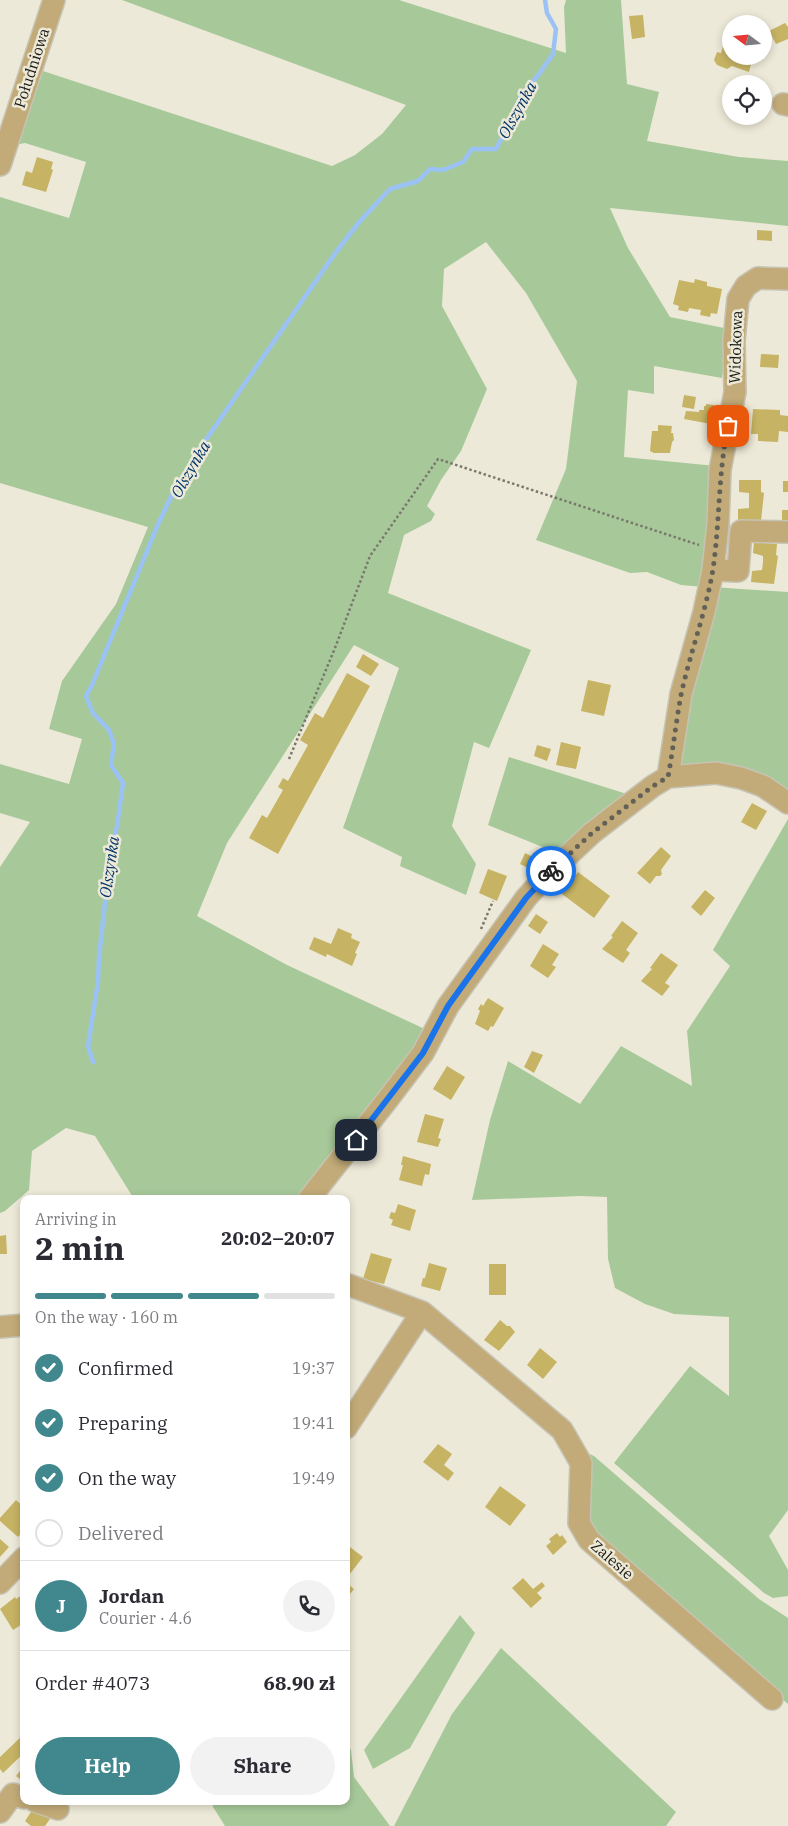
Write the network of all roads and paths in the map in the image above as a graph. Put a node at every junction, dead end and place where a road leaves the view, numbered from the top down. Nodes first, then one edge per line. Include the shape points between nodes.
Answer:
1 (54, 0) edge
2 (0, 165) edge
3 (788, 279) edge
4 (788, 532) edge
5 (714, 560) junction
6 (289, 760) dead end
7 (668, 777) junction
8 (788, 802) edge
9 (311, 1195) edge
10 (350, 1285) edge
11 (422, 1312) junction
12 (20, 1325) edge
13 (0, 1327) edge
14 (350, 1422) edge
15 (20, 1562) edge
16 (0, 1583) edge
17 (772, 1699) dead end
18 (20, 1797) edge
19 (46, 1805) edge
20 (58, 1809) dead end
21 (0, 1812) edge

1 - 2 street, Południowa
3 - 5 street, Widokowa via 758,278 746,286 738,299 734,341 735,392 720,470
4 - 5 street via 741,531 738,571
5 - 6 path via 438,459 370,556
5 - 7 street, Widokowa via 704,612 681,694
7 - 8 street via 716,773 741,778 763,786
7 - 9 street via 592,833 532,891 448,1006 423,1053
10 - 11 street, Zalesie
11 - 14 street
11 - 17 street, Zalesie via 562,1430 581,1463 579,1522 589,1540
12 - 13 street
15 - 16 street
18 - 21 street via 13,1794
19 - 20 street

